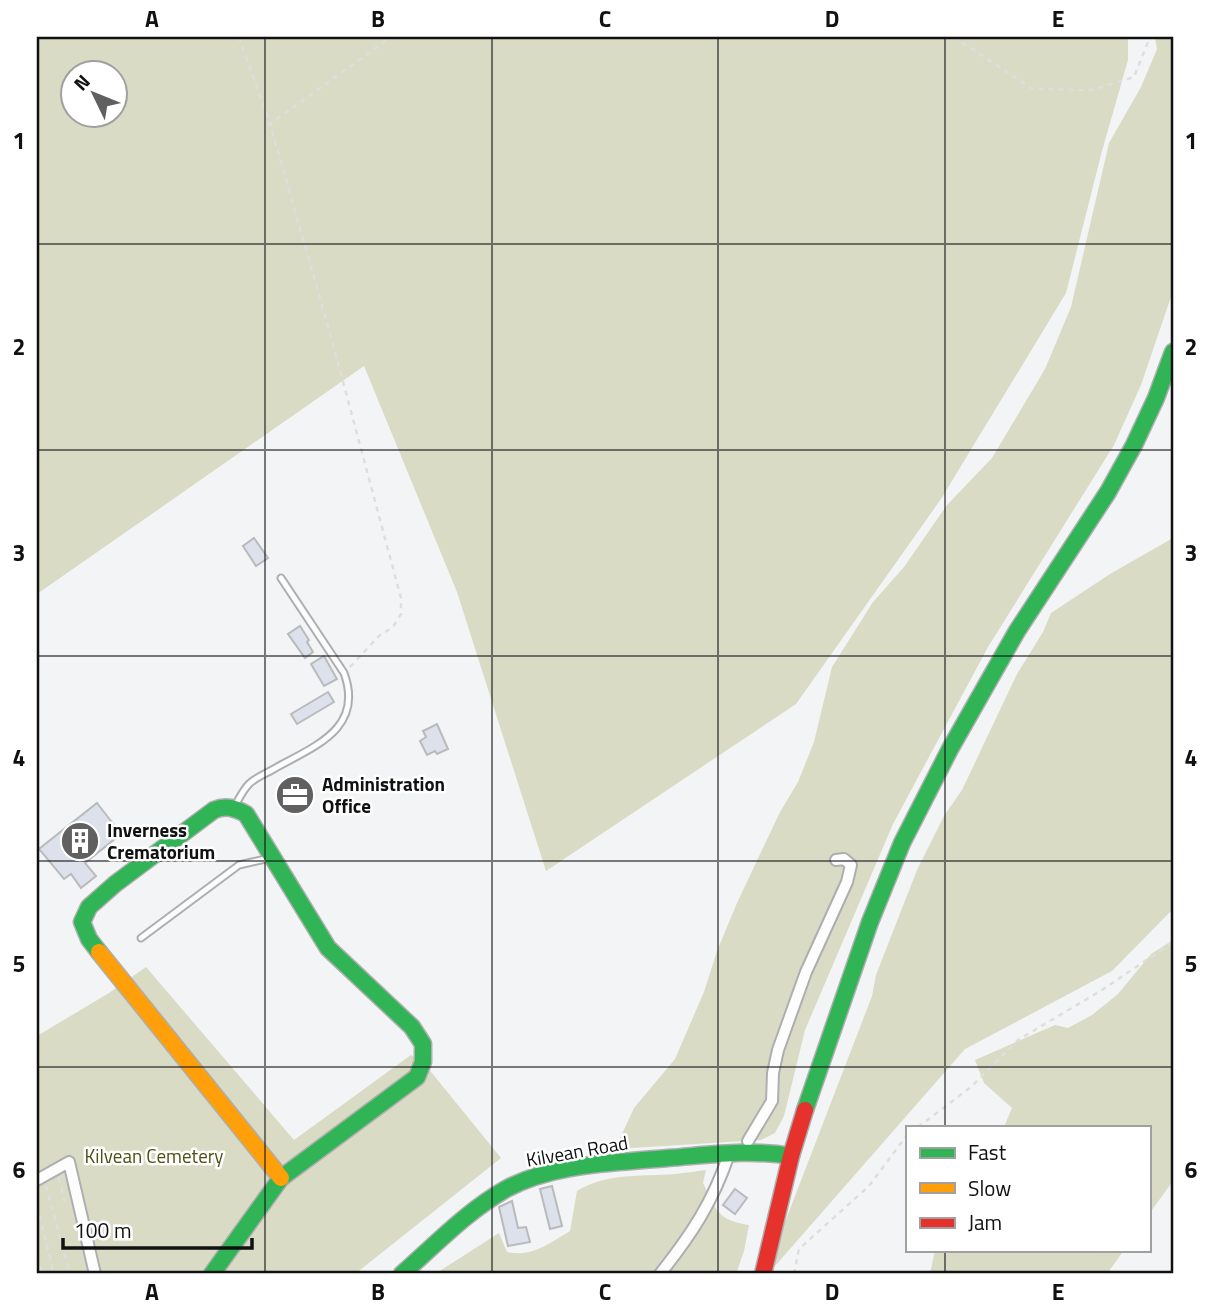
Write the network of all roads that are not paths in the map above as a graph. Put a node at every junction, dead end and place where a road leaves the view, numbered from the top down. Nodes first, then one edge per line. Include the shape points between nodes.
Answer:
1 (1173, 352) edge
2 (281, 578) dead end
3 (234, 807) junction
4 (272, 857) junction
5 (835, 860) dead end
6 (141, 938) dead end
7 (748, 1141) dead end
8 (729, 1154) junction
9 (791, 1156) junction
10 (40, 1178) edge
11 (281, 1178) junction
12 (95, 1274) edge
13 (212, 1274) edge
14 (402, 1274) edge
15 (660, 1274) edge
16 (763, 1274) edge

1 - 9 main road via 1134,445 1017,631 902,844 849,979
2 - 3 lane via 344,673 348,708 342,724 329,737 250,783
3 - 4 main road via 247,814
3 - 11 main road via 214,810 116,884 89,907 82,922 89,939
4 - 6 lane via 239,865
4 - 11 main road via 328,948 412,1027 423,1044 417,1077
5 - 7 street via 844,859 851,865 847,882 818,942 778,1051 772,1101
8 - 9 main road, Kilvean Road
8 - 14 main road, Kilvean Road via 548,1173 520,1182 482,1206
8 - 15 street via 693,1233
9 - 16 main road
10 - 12 street via 69,1162
11 - 13 main road

